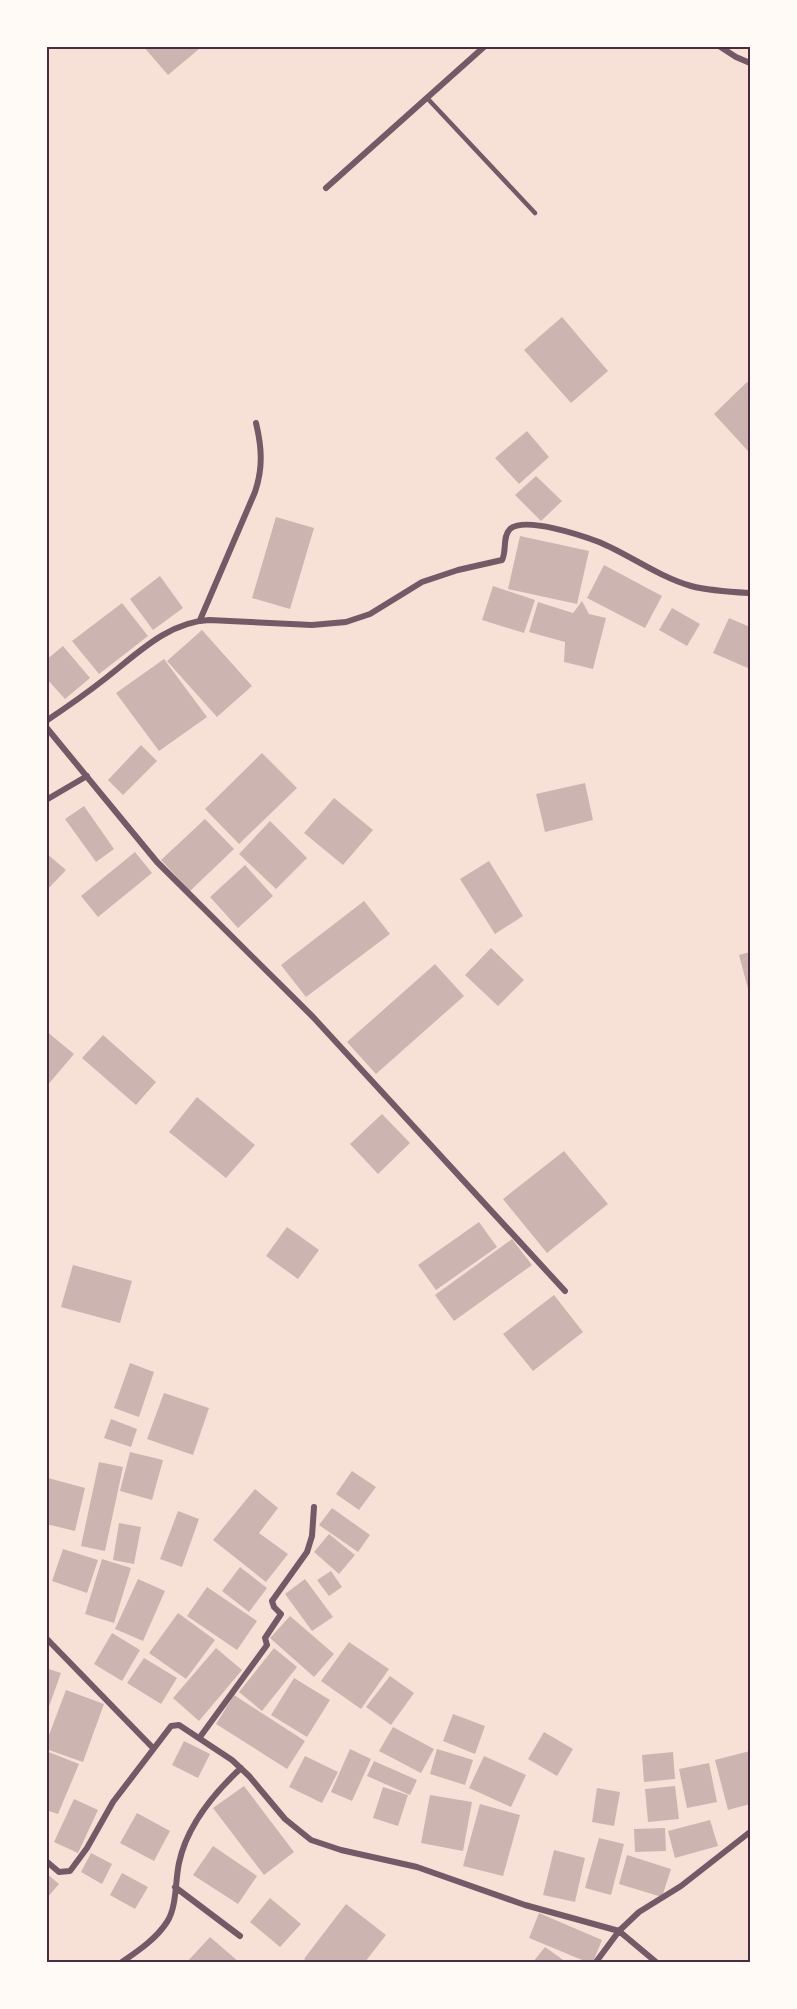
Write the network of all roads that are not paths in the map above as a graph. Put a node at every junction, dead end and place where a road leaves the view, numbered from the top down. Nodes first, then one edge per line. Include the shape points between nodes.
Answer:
1 (485, 46) edge
2 (719, 46) edge
3 (750, 63) edge
4 (428, 99) junction
5 (326, 188) dead end
6 (535, 213) dead end
7 (256, 423) dead end
8 (750, 592) edge
9 (200, 620) junction
10 (46, 721) edge
11 (46, 727) edge
12 (87, 776) junction
13 (46, 800) edge
14 (565, 1291) dead end
15 (314, 1507) dead end
16 (46, 1638) edge
17 (200, 1737) junction
18 (153, 1748) junction
19 (241, 1768) junction
20 (750, 1832) edge
21 (46, 1861) edge
22 (176, 1887) junction
23 (619, 1932) junction
24 (240, 1936) dead end
25 (122, 1962) edge
26 (596, 1962) edge
27 (656, 1962) edge

1 - 4 street
2 - 3 street
4 - 5 street
4 - 6 lane
7 - 9 street via 262,446 260,476
8 - 9 street via 691,586 590,539 526,525 510,530 502,560 422,582 357,619 327,625
9 - 10 street via 177,627 149,644
11 - 12 street
12 - 13 street
12 - 14 street via 157,862 314,1017
15 - 17 street via 307,1552 272,1601 281,1614 266,1635 267,1645
16 - 18 street
17 - 18 street via 176,1725
17 - 19 street
18 - 21 street via 70,1871 59,1872
19 - 22 street via 195,1821 179,1863
19 - 23 street via 285,1819 311,1840 417,1867 525,1905
20 - 23 street via 681,1886 639,1912
22 - 24 street
22 - 25 street via 168,1921
23 - 26 street
23 - 27 street

